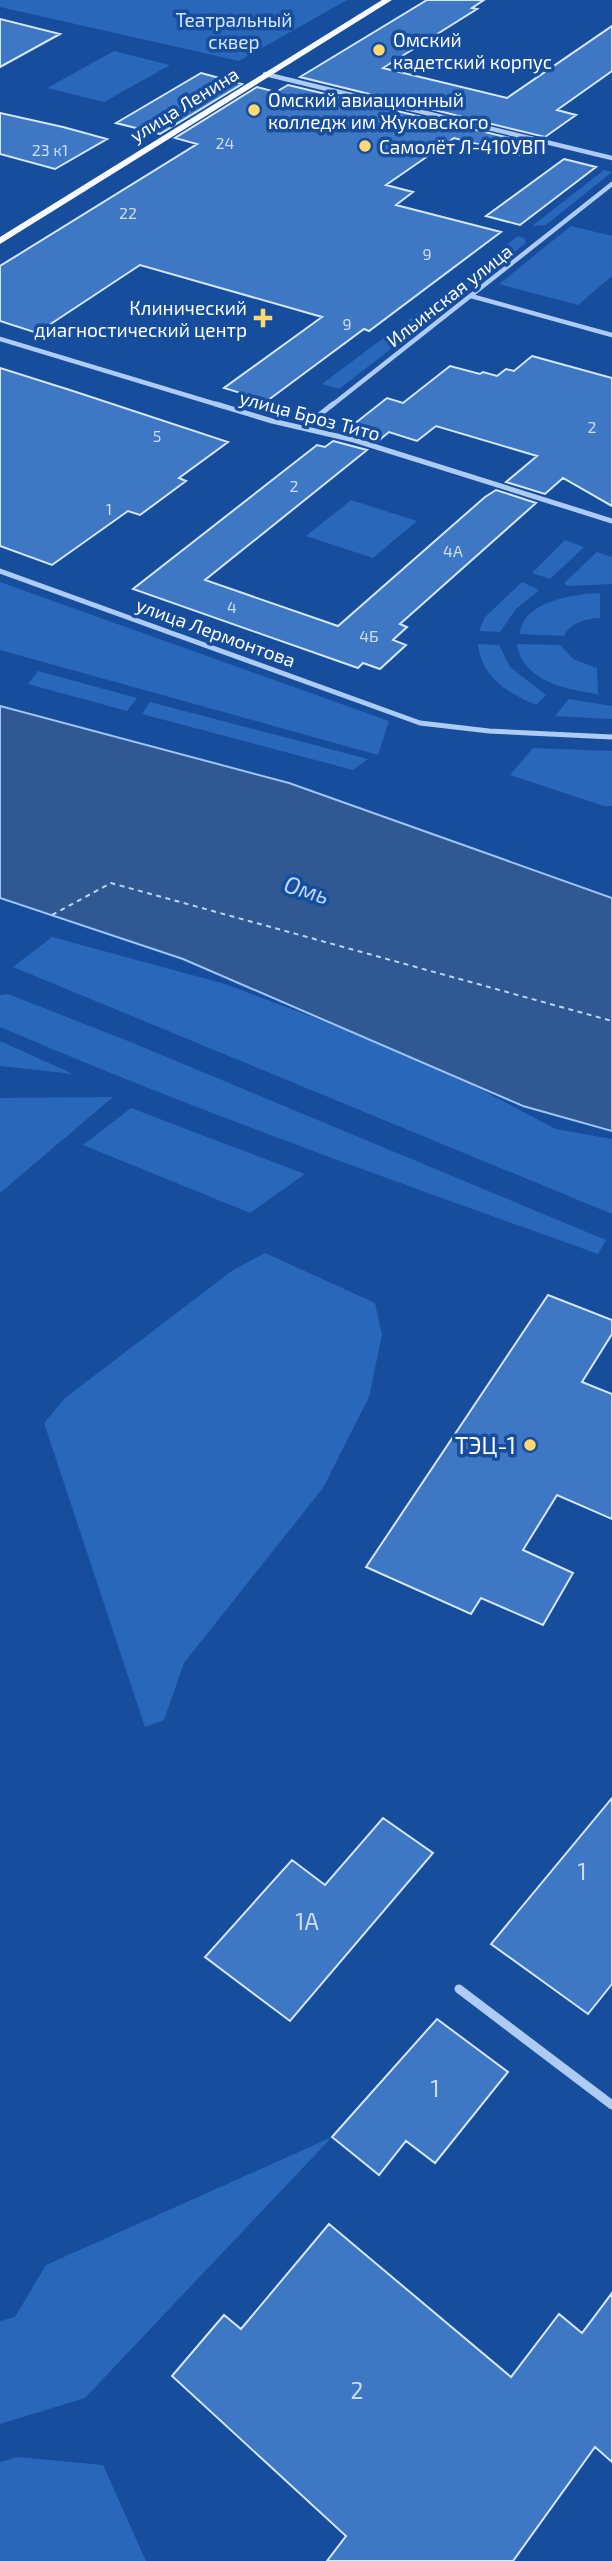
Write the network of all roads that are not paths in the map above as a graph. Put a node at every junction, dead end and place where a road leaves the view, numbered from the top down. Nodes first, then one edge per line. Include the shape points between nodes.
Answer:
1 (388, 0) edge
2 (265, 74) junction
3 (612, 158) edge
4 (612, 184) edge
5 (0, 241) edge
6 (471, 296) junction
7 (612, 335) edge
8 (0, 339) edge
9 (303, 428) junction
10 (612, 521) edge
11 (0, 571) edge
12 (612, 737) edge
13 (459, 1989) dead end
14 (612, 2105) edge

1 - 2 main road, улица Ленина
2 - 3 street
2 - 5 main road, улица Ленина
4 - 6 street, Ильинская улица
6 - 7 street
6 - 9 street, Ильинская улица
8 - 9 street, улица Броз Тито
9 - 10 street, улица Броз Тито
11 - 12 street, улица Лермонтова via 420,723
13 - 14 street

